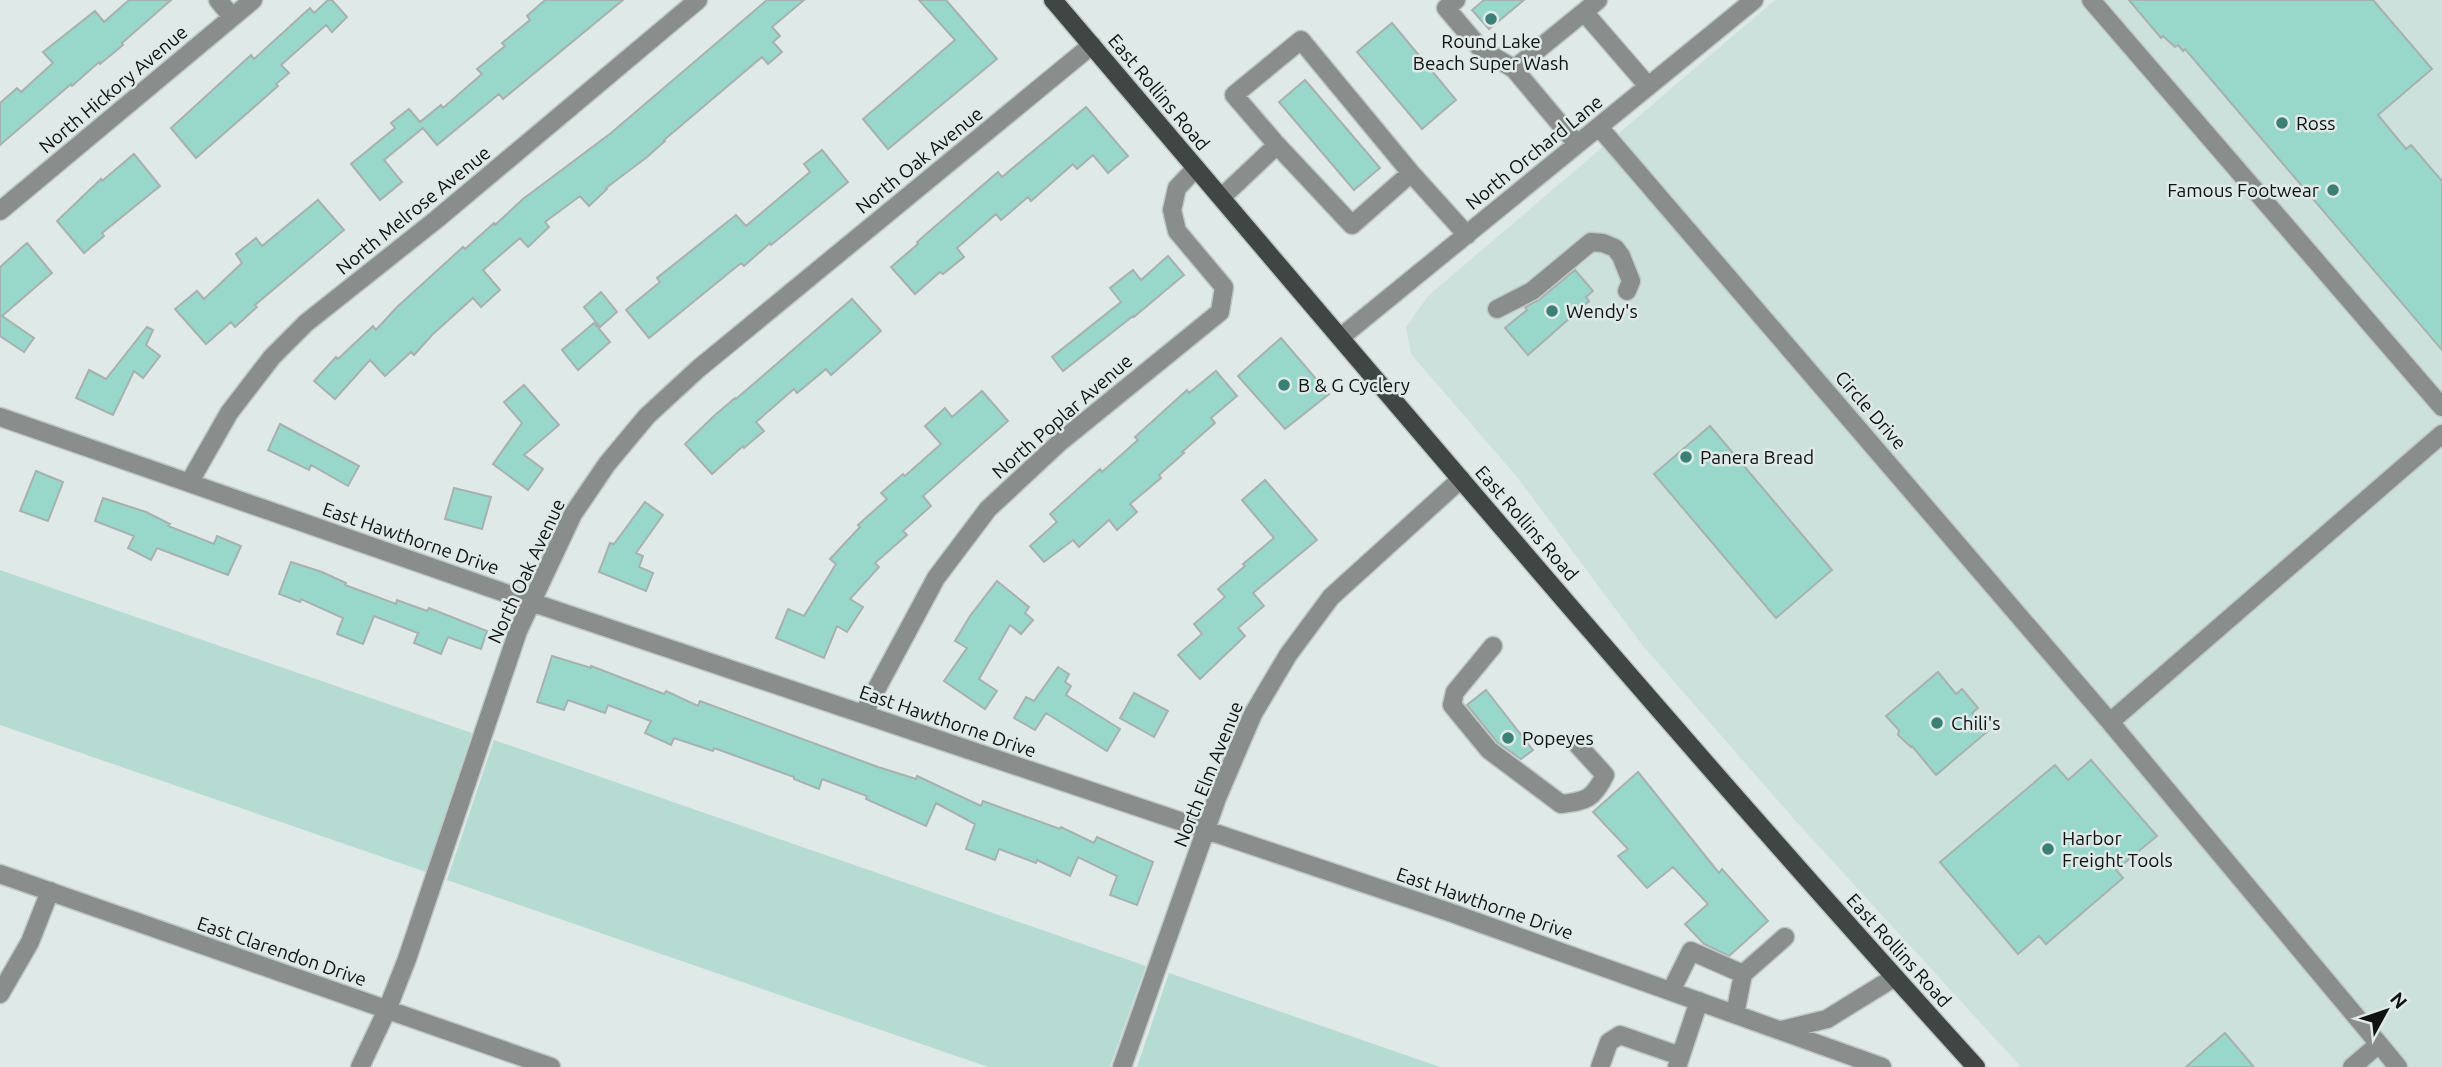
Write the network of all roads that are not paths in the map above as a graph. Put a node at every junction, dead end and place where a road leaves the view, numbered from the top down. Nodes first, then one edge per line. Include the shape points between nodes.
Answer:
1 (218, 0) edge
2 (253, 0) edge
3 (698, 0) edge
4 (1053, 0) edge
5 (1455, 0) edge
6 (1754, 0) edge
7 (2091, 0) edge
8 (1594, 3) edge
9 (232, 17) junction
10 (1092, 45) junction
11 (1514, 69) junction
12 (1648, 86) junction
13 (1599, 127) junction
14 (1577, 144) junction
15 (1277, 145) junction
16 (1196, 168) junction
17 (1411, 173) junction
18 (1222, 197) junction
19 (0, 211) edge
20 (1467, 234) junction
21 (1627, 291) dead end
22 (1497, 309) dead end
23 (1341, 337) junction
24 (2442, 407) edge
25 (0, 417) edge
26 (2442, 434) edge
27 (1461, 479) junction
28 (189, 483) junction
29 (531, 602) junction
30 (1493, 646) dead end
31 (863, 714) junction
32 (2110, 722) junction
33 (1576, 743) dead end
34 (1206, 831) junction
35 (0, 874) edge
36 (50, 891) junction
37 (1785, 937) dead end
38 (1743, 974) junction
39 (1895, 977) junction
40 (1671, 991) junction
41 (0, 994) edge
42 (1699, 1001) junction
43 (387, 1010) junction
44 (1735, 1014) junction
45 (1782, 1030) junction
46 (2379, 1044) junction
47 (1678, 1061) edge
48 (360, 1067) edge
49 (551, 1067) edge
50 (1122, 1067) edge
51 (1600, 1067) edge
52 (1882, 1067) edge
53 (1976, 1067) edge
54 (2352, 1067) edge
55 (2398, 1067) edge

1 - 9 street
2 - 9 street, North Hickory Avenue
3 - 28 street, North Melrose Avenue via 306,323 229,412
4 - 10 main road, East Rollins Road
5 - 11 street via 1446,8 1480,48
6 - 12 street, North Orchard Lane
7 - 24 street
8 - 11 street
8 - 12 street
9 - 19 street, North Hickory Avenue
10 - 16 main road, East Rollins Road
10 - 29 street, North Oak Avenue via 647,415 573,514
11 - 14 street
12 - 13 street, North Orchard Lane
13 - 14 street, North Orchard Lane
13 - 32 street, Circle Drive
14 - 20 street, North Orchard Lane
15 - 17 street via 1352,225
15 - 17 street via 1234,94 1301,40
15 - 18 street
16 - 18 main road, East Rollins Road
16 - 31 street, North Poplar Avenue via 1177,188 1172,209 1177,231 1224,287 1220,312 1060,442 988,509 936,578
17 - 20 street
18 - 23 main road, East Rollins Road
20 - 23 street, North Orchard Lane
21 - 22 street via 1631,281 1621,256 1615,248 1591,242 1532,290
23 - 27 main road, East Rollins Road
25 - 28 street, East Hawthorne Drive
26 - 32 street
27 - 34 street, North Elm Avenue via 1331,597 1288,655 1252,714
27 - 39 main road, East Rollins Road
28 - 29 street, East Hawthorne Drive
29 - 31 street, East Hawthorne Drive
29 - 43 street, North Oak Avenue
30 - 33 street via 1455,692 1452,705 1489,750 1561,804 1583,802 1597,792 1605,775
31 - 34 street, East Hawthorne Drive
32 - 46 street, Circle Drive
34 - 40 street, East Hawthorne Drive
34 - 50 street, North Elm Avenue
35 - 36 street, East Clarendon Drive
36 - 41 street via 30,942
36 - 43 street, East Clarendon Drive
37 - 38 street
38 - 40 street via 1691,951
38 - 44 street
39 - 45 street via 1827,1019
39 - 53 main road, East Rollins Road
40 - 42 street, East Hawthorne Drive
42 - 44 street, East Hawthorne Drive
42 - 47 street
43 - 48 street, North Oak Avenue
43 - 49 street, East Clarendon Drive
44 - 45 street, East Hawthorne Drive
45 - 52 street, East Hawthorne Drive
46 - 54 street
46 - 55 street
47 - 51 street via 1620,1035 1609,1042

